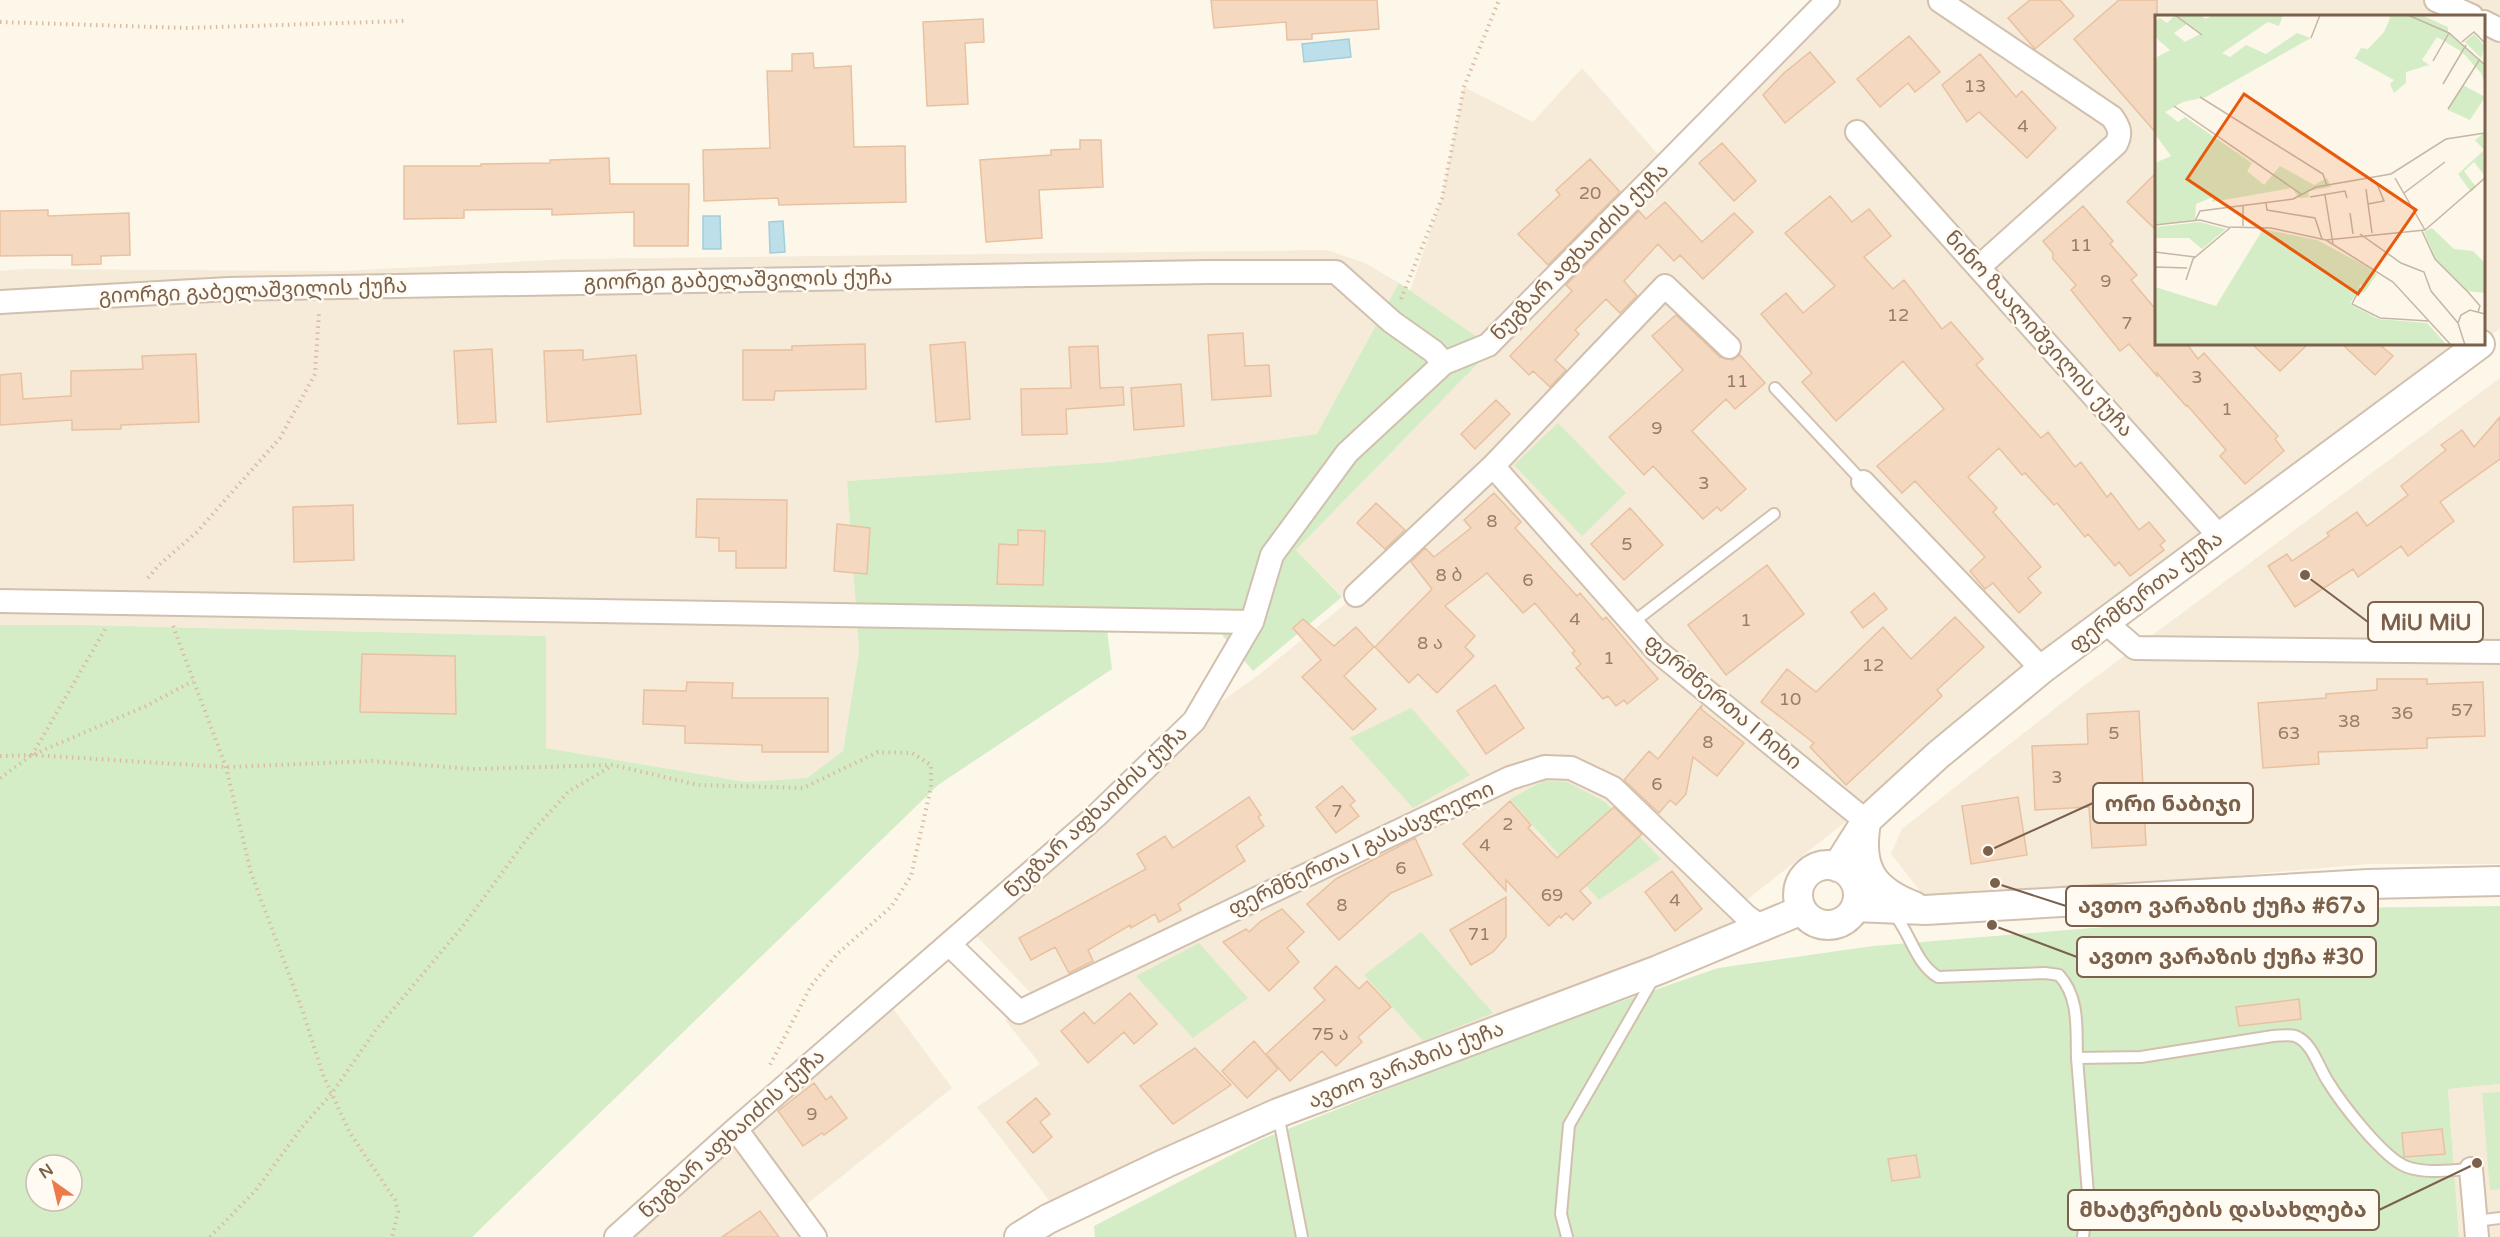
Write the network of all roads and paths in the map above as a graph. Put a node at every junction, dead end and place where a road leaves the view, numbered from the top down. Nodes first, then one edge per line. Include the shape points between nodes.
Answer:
1 (1499, 0) edge
2 (1828, 0) edge
3 (1940, 0) edge
4 (2436, 0) edge
5 (2470, 15) edge
6 (405, 21) dead end
7 (0, 22) edge
8 (2485, 22) edge
9 (2500, 30) edge
10 (1857, 132) dead end
11 (1979, 267) junction
12 (321, 287) junction
13 (0, 302) edge
14 (1392, 322) junction
15 (2500, 328) edge
16 (2485, 340) edge
17 (2479, 345) edge
18 (1729, 347) dead end
19 (1444, 363) junction
20 (1775, 388) dead end
21 (279, 438) dead end
22 (1493, 466) junction
23 (1863, 482) joint
24 (1774, 514) dead end
25 (2220, 537) junction
26 (1356, 595) dead end
27 (0, 601) edge
28 (165, 604) junction
29 (1252, 622) junction
30 (2105, 622) junction
31 (1632, 623) junction
32 (2500, 652) edge
33 (2042, 669) junction
34 (194, 681) junction
35 (32, 755) junction
36 (0, 756) edge
37 (613, 765) junction
38 (226, 767) junction
39 (0, 778) edge
40 (1866, 821) junction
41 (1837, 867) junction
42 (2500, 881) edge
43 (1856, 907) junction
44 (1802, 909) junction
45 (1891, 909) junction
46 (1925, 910) junction
47 (1760, 926) junction
48 (949, 944) junction
49 (1658, 970) junction
50 (2077, 1058) junction
51 (769, 1068) dead end
52 (332, 1093) junction
53 (1278, 1113) junction
54 (735, 1129) junction
55 (2470, 1169) joint
56 (2500, 1218) edge
57 (2476, 1229) edge
58 (210, 1237) edge
59 (392, 1237) edge
60 (616, 1237) edge
61 (815, 1237) edge
62 (1019, 1237) edge
63 (1302, 1237) edge
64 (1567, 1237) edge
65 (2083, 1237) edge

1 - 14 path via 1464,87 1442,198
2 - 19 street, ნუგზარ აფხაიძის ქუჩა via 1488,345
3 - 11 street via 2112,117 2120,128 2116,144
4 - 5 street
6 - 7 path via 186,28
8 - 9 street
10 - 11 street, ნინო ზაალიშვილის ქუჩა
11 - 25 street, ნინო ზაალიშვილის ქუჩა
12 - 13 street, გიორგი გაბელაშვილის ქუჩა
12 - 14 street, გიორგი გაბელაშვილის ქუჩა via 1336,272
12 - 21 path via 315,374
14 - 19 street, გიორგი გაბელაშვილის ქუჩა
15 - 16 street
17 - 25 street, ფერმწერთა ქუჩა
18 - 22 street via 1665,286
19 - 29 street, ნუგზარ აფხაიძის ქუჩა via 1340,462 1272,555
20 - 23 lane
22 - 26 street
22 - 31 street, ფერმწერთა I ჩიხი
23 - 33 street
24 - 31 lane
25 - 30 street, ფერმწერთა ქუჩა
27 - 28 street
28 - 29 street
28 - 34 path
29 - 48 street, ნუგზარ აფხაიძის ქუჩა via 1194,721 1096,816
30 - 32 street via 2135,648
30 - 33 street, ფერმწერთა ქუჩა
31 - 40 street, ფერმწერთა I ჩიხი via 1656,650
33 - 40 street, ფერმწერთა ქუჩა
34 - 35 path
34 - 38 path
35 - 36 path
35 - 38 path
35 - 39 path
37 - 38 path via 472,769 372,761
37 - 51 path via 698,784 803,788 878,752 912,753 931,765 931,787 911,876 891,907 837,954 811,986
37 - 52 path via 569,791 532,832 463,926 375,1031
38 - 52 path via 251,873
40 - 41 street, ფერმწერთა ქუჩა
40 - 46 street via 1862,843 1870,874 1894,898
41 - 43 street via 1856,886
41 - 44 street via 1817,868 1808,873 1799,889
42 - 46 street via 2368,884
43 - 44 street via 1850,916 1832,925 1812,921
43 - 45 street
44 - 47 street, ავთო ვარაზის ქუჩა
45 - 46 street
45 - 50 lane via 1927,970 1938,977 2059,975 2075,1006
47 - 48 street, ფერმწერთა I გასასვლელი via 1613,788 1571,768 1545,767 1510,778 1019,1012
47 - 49 street, ავთო ვარაზის ქუჩა
48 - 54 street, ნუგზარ აფხაიძის ქუჩა
49 - 53 street, ავთო ვარაზის ქუჩა
49 - 64 lane via 1569,1125 1561,1215
50 - 55 lane via 2141,1057 2294,1035 2306,1043 2352,1115 2392,1159 2422,1171
50 - 65 lane via 2088,1194
52 - 58 path via 256,1190
52 - 59 path via 350,1133 395,1200 398,1212
53 - 62 street, ავთო ვარაზის ქუჩა via 1059,1214
53 - 63 lane
54 - 60 street, ნუგზარ აფხაიძის ქუჩა
54 - 61 street
55 - 57 street
56 - 57 lane

